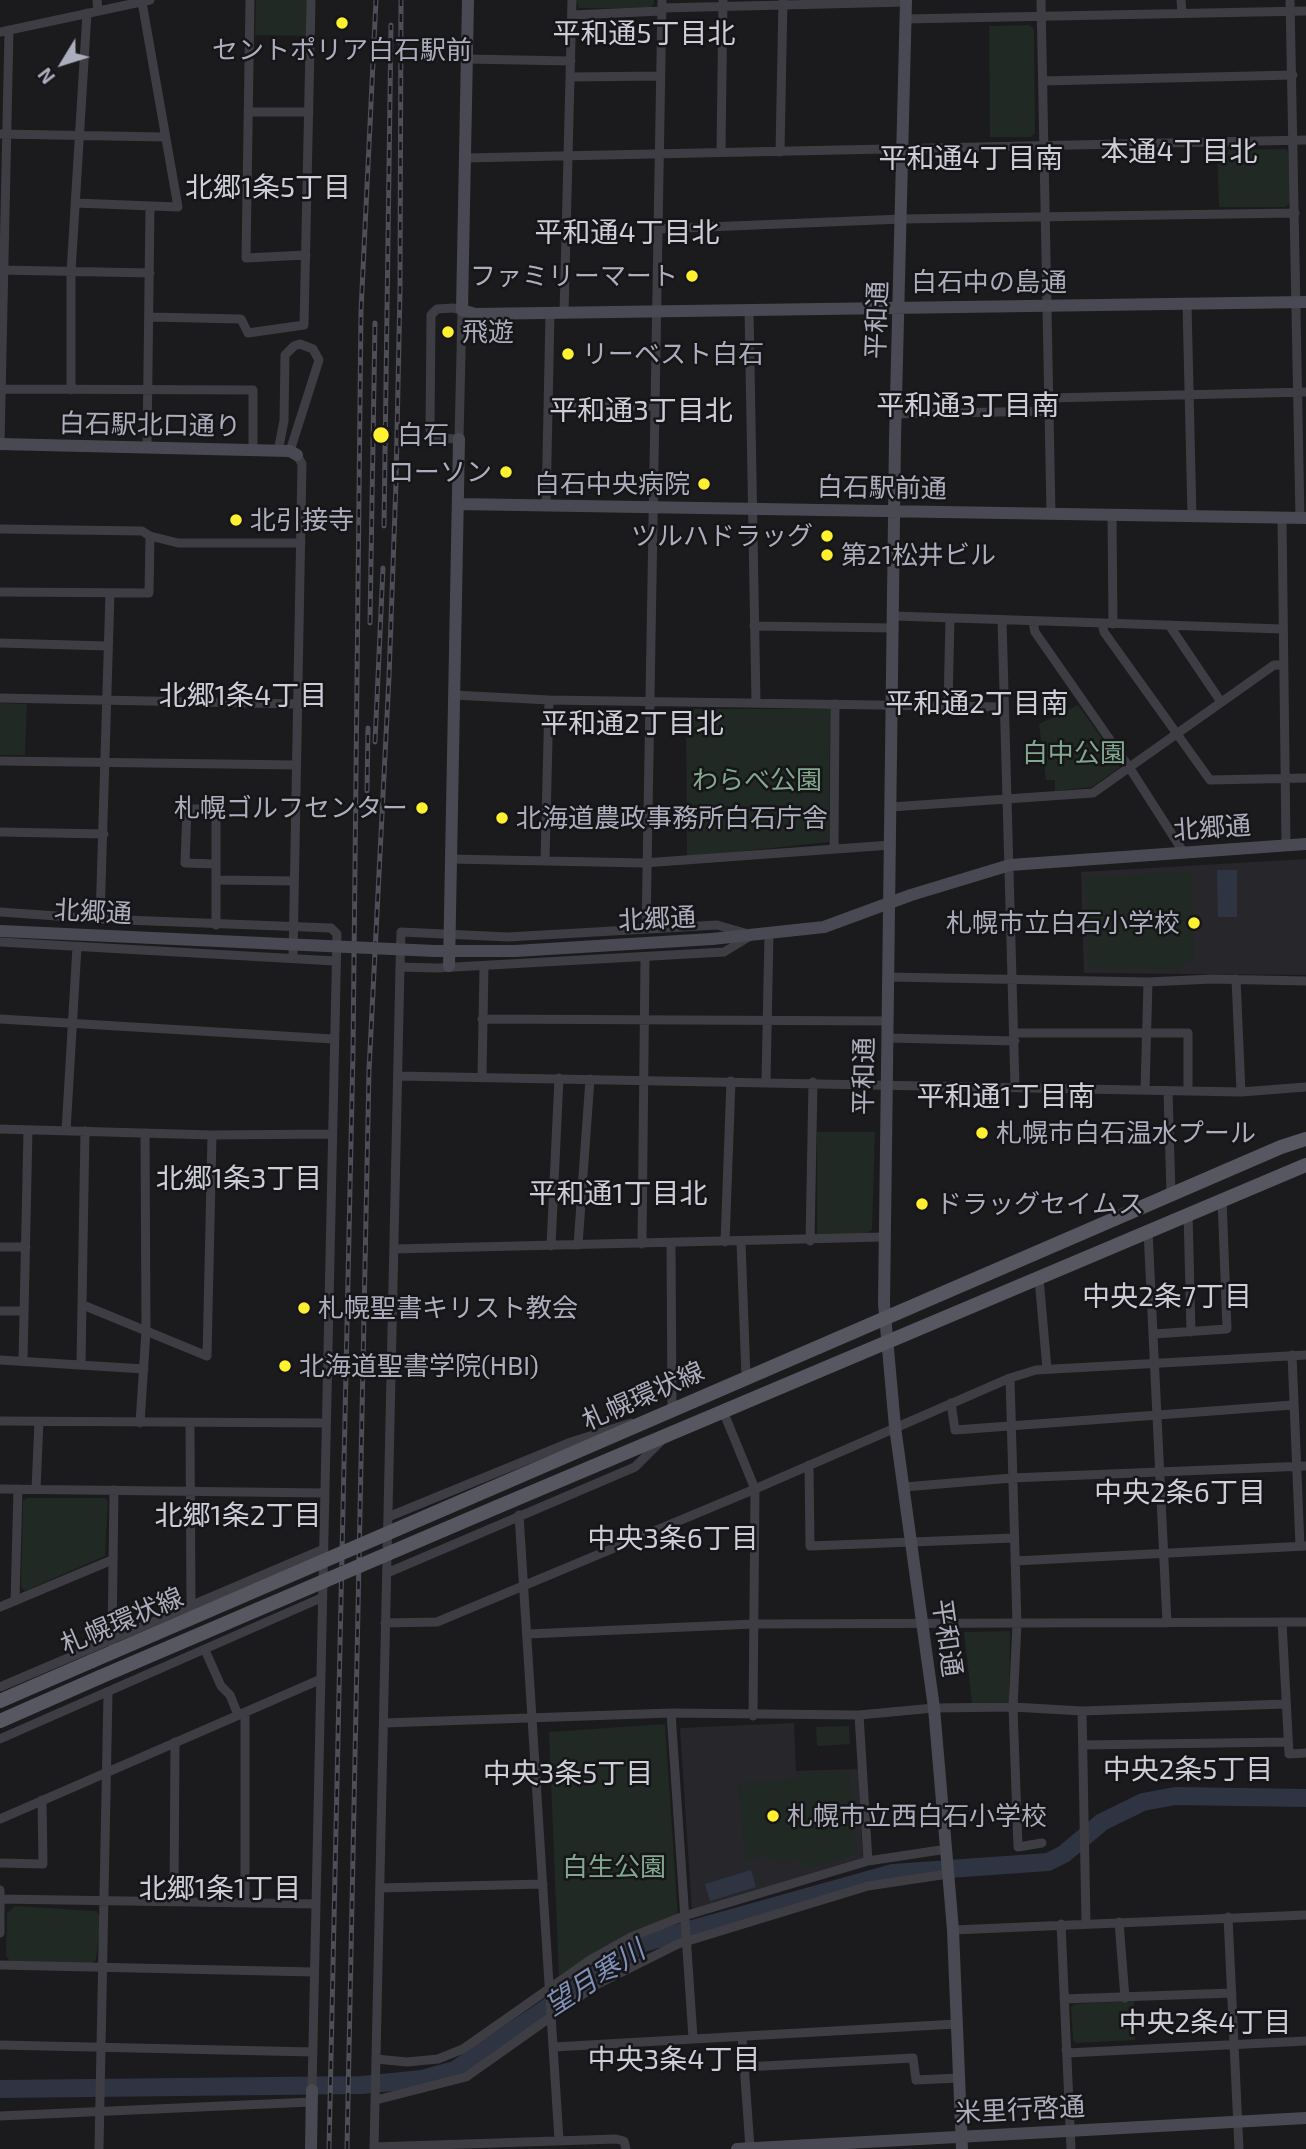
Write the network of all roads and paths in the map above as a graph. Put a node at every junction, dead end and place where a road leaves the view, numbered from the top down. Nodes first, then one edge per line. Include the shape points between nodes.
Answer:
1 (97, 0) edge
2 (250, 0) edge
3 (311, 0) edge
4 (468, 0) edge
5 (572, 0) edge
6 (1041, 0) edge
7 (1181, 0) edge
8 (1290, 0) edge
9 (146, 1) edge
10 (906, 1) edge
11 (723, 3) edge
12 (783, 3) edge
13 (662, 6) edge
14 (1306, 10) edge
15 (98, 11) junction
16 (1290, 11) junction
17 (87, 13) junction
18 (1182, 13) junction
19 (572, 15) junction
20 (1042, 16) junction
21 (906, 19) junction
22 (4, 31) edge
23 (466, 59) junction
24 (571, 61) junction
25 (1293, 75) junction
26 (660, 76) junction
27 (570, 77) junction
28 (1043, 81) junction
29 (248, 112) junction
30 (309, 112) junction
31 (3, 134) edge
32 (80, 134) junction
33 (164, 137) junction
34 (1294, 140) junction
35 (1306, 140) edge
36 (1043, 144) junction
37 (904, 148) junction
38 (721, 150) junction
39 (659, 151) junction
40 (779, 152) junction
41 (568, 154) junction
42 (465, 158) junction
43 (75, 203) junction
44 (150, 206) junction
45 (1295, 213) junction
46 (1046, 218) junction
47 (902, 219) junction
48 (659, 229) junction
49 (306, 256) junction
50 (3, 270) edge
51 (71, 272) junction
52 (150, 273) junction
53 (1301, 302) edge
54 (1047, 304) junction
55 (1186, 304) junction
56 (900, 306) junction
57 (749, 309) junction
58 (462, 310) junction
59 (655, 312) junction
60 (550, 313) junction
61 (564, 313) junction
62 (149, 317) junction
63 (148, 388) junction
64 (2, 389) edge
65 (71, 390) junction
66 (1302, 393) edge
67 (1189, 395) junction
68 (1050, 398) junction
69 (653, 406) junction
70 (548, 408) junction
71 (1051, 411) junction
72 (896, 414) junction
73 (459, 439) junction
74 (0, 444) edge
75 (147, 448) junction
76 (253, 450) junction
77 (288, 452) junction
78 (458, 504) junction
79 (546, 506) junction
80 (651, 508) junction
81 (753, 509) junction
82 (896, 511) junction
83 (1051, 514) junction
84 (1112, 515) junction
85 (1192, 516) junction
86 (1282, 518) junction
87 (1303, 518) edge
88 (0, 529) edge
89 (150, 536) junction
90 (301, 543) junction
91 (0, 592) edge
92 (110, 593) junction
93 (950, 618) junction
94 (1002, 620) junction
95 (895, 622) junction
96 (1033, 622) junction
97 (1102, 624) junction
98 (1113, 624) junction
99 (1169, 625) junction
100 (754, 626) junction
101 (1282, 629) junction
102 (0, 643) edge
103 (108, 646) junction
104 (1283, 665) junction
105 (454, 695) junction
106 (0, 698) edge
107 (648, 699) junction
108 (108, 700) junction
109 (549, 700) junction
110 (756, 702) junction
111 (1221, 702) junction
112 (297, 704) junction
113 (835, 704) junction
114 (893, 705) junction
115 (948, 706) junction
116 (1004, 707) junction
117 (1176, 735) junction
118 (0, 761) edge
119 (106, 762) junction
120 (296, 765) junction
121 (1129, 767) junction
122 (1306, 778) edge
123 (1284, 779) junction
124 (1007, 800) junction
125 (891, 807) junction
126 (0, 832) edge
127 (104, 834) junction
128 (1306, 844) edge
129 (891, 845) junction
130 (1286, 845) junction
131 (834, 849) junction
132 (1184, 853) junction
133 (450, 859) junction
134 (545, 861) junction
135 (644, 863) junction
136 (216, 864) junction
137 (1010, 865) junction
138 (216, 880) junction
139 (294, 881) junction
140 (890, 905) junction
141 (0, 912) edge
142 (100, 919) junction
143 (216, 925) junction
144 (293, 927) junction
145 (646, 929) junction
146 (0, 931) edge
147 (769, 933) junction
148 (450, 934) junction
149 (752, 934) junction
150 (0, 942) edge
151 (77, 947) junction
152 (293, 958) junction
153 (645, 959) junction
154 (335, 961) junction
155 (449, 966) junction
156 (484, 966) junction
157 (400, 967) junction
158 (889, 977) junction
159 (1013, 978) junction
160 (1236, 979) junction
161 (1306, 981) edge
162 (1147, 982) junction
163 (0, 1019) edge
164 (482, 1019) junction
165 (645, 1021) junction
166 (888, 1021) junction
167 (768, 1023) junction
168 (73, 1024) junction
169 (1144, 1033) junction
170 (1015, 1037) junction
171 (888, 1038) junction
172 (333, 1039) junction
173 (398, 1076) junction
174 (482, 1077) junction
175 (559, 1078) junction
176 (590, 1079) junction
177 (645, 1079) junction
178 (731, 1081) junction
179 (766, 1081) junction
180 (813, 1082) junction
181 (887, 1083) junction
182 (1015, 1086) junction
183 (1306, 1087) edge
184 (1145, 1090) junction
185 (1188, 1090) junction
186 (1168, 1091) junction
187 (1241, 1092) junction
188 (0, 1129) edge
189 (28, 1130) junction
190 (66, 1131) junction
191 (85, 1131) junction
192 (145, 1133) junction
193 (332, 1134) junction
194 (212, 1135) junction
195 (1306, 1139) edge
196 (1306, 1165) edge
197 (1171, 1194) junction
198 (1222, 1199) junction
199 (1188, 1213) junction
200 (1148, 1231) junction
201 (883, 1237) junction
202 (810, 1241) junction
203 (725, 1242) junction
204 (741, 1242) junction
205 (642, 1244) junction
206 (671, 1244) junction
207 (578, 1245) junction
208 (551, 1246) junction
209 (0, 1247) edge
210 (26, 1247) junction
211 (394, 1249) junction
212 (1039, 1278) junction
213 (83, 1305) junction
214 (0, 1311) edge
215 (24, 1311) junction
216 (884, 1318) junction
217 (146, 1331) junction
218 (1191, 1332) junction
219 (1154, 1334) junction
220 (887, 1344) junction
221 (1306, 1355) edge
222 (1292, 1356) junction
223 (0, 1360) edge
224 (23, 1360) junction
225 (1156, 1362) junction
226 (81, 1363) junction
227 (144, 1369) junction
228 (1047, 1369) junction
229 (746, 1377) junction
230 (1010, 1378) junction
231 (951, 1403) junction
232 (1293, 1405) junction
233 (672, 1411) junction
234 (723, 1411) junction
235 (1158, 1416) junction
236 (655, 1419) junction
237 (0, 1421) edge
238 (40, 1421) junction
239 (140, 1423) junction
240 (326, 1423) junction
241 (190, 1424) junction
242 (1011, 1425) junction
243 (895, 1427) junction
244 (671, 1431) junction
245 (809, 1465) junction
246 (1302, 1466) edge
247 (1161, 1472) junction
248 (1012, 1478) junction
249 (904, 1487) junction
250 (0, 1489) edge
251 (18, 1489) junction
252 (36, 1489) junction
253 (755, 1489) junction
254 (114, 1490) junction
255 (191, 1491) junction
256 (324, 1493) junction
257 (519, 1515) junction
258 (388, 1517) junction
259 (1014, 1538) junction
260 (911, 1544) junction
261 (1303, 1546) edge
262 (324, 1549) junction
263 (1166, 1553) junction
264 (112, 1560) junction
265 (1015, 1562) junction
266 (387, 1573) junction
267 (525, 1586) junction
268 (321, 1598) junction
269 (15, 1601) junction
270 (0, 1607) edge
271 (191, 1607) junction
272 (922, 1622) junction
273 (1282, 1622) junction
274 (1306, 1622) edge
275 (385, 1623) junction
276 (1167, 1623) junction
277 (754, 1624) junction
278 (1017, 1624) junction
279 (528, 1634) junction
280 (112, 1642) junction
281 (205, 1650) junction
282 (319, 1681) junction
283 (0, 1687) edge
284 (108, 1693) junction
285 (0, 1701) edge
286 (1285, 1704) junction
287 (1013, 1707) junction
288 (934, 1708) junction
289 (1082, 1711) junction
290 (671, 1713) junction
291 (242, 1714) junction
292 (859, 1715) junction
293 (753, 1716) junction
294 (533, 1720) junction
295 (0, 1721) edge
296 (384, 1723) junction
297 (0, 1738) edge
298 (175, 1742) junction
299 (1288, 1742) junction
300 (1083, 1745) junction
301 (1306, 1754) edge
302 (107, 1772) junction
303 (42, 1800) junction
304 (0, 1819) edge
305 (1042, 1843) dead end
306 (947, 1852) junction
307 (868, 1861) junction
308 (0, 1863) edge
309 (948, 1872) junction
310 (543, 1884) junction
311 (380, 1888) junction
312 (0, 1891) edge
313 (0, 1899) edge
314 (106, 1899) junction
315 (174, 1900) junction
316 (245, 1902) junction
317 (316, 1903) junction
318 (1306, 1915) edge
319 (1228, 1917) junction
320 (684, 1919) junction
321 (1119, 1922) junction
322 (1060, 1924) junction
323 (1086, 1924) junction
324 (0, 1930) edge
325 (953, 1930) junction
326 (686, 1939) junction
327 (0, 1965) edge
328 (105, 1968) junction
329 (314, 1972) junction
330 (550, 1991) junction
331 (1232, 1993) junction
332 (1125, 1998) junction
333 (1064, 1999) junction
334 (552, 2014) junction
335 (956, 2024) junction
336 (742, 2036) junction
337 (692, 2038) junction
338 (1306, 2041) edge
339 (0, 2045) edge
340 (1234, 2045) junction
341 (554, 2047) junction
342 (102, 2050) junction
343 (1066, 2050) junction
344 (313, 2052) junction
345 (376, 2062) junction
346 (745, 2067) junction
347 (959, 2078) junction
348 (312, 2096) junction
349 (376, 2100) junction
350 (101, 2110) junction
351 (0, 2116) edge
352 (1306, 2118) edge
353 (1239, 2122) junction
354 (1070, 2130) junction
355 (559, 2140) junction
356 (962, 2143) edge
357 (374, 2148) edge
358 (751, 2148) edge
359 (99, 2149) edge
360 (311, 2149) edge
361 (626, 2149) edge
362 (737, 2149) edge
363 (1071, 2149) edge
364 (1239, 2149) edge

1 - 15 street
2 - 29 street
3 - 30 street
4 - 23 street
5 - 19 street
6 - 20 street
7 - 18 street
8 - 16 street
9 - 15 street
9 - 33 street
10 - 12 street
10 - 21 street, 平和通
11 - 12 street
11 - 13 street
11 - 38 street
12 - 40 street
13 - 19 street
13 - 26 street
14 - 16 street
15 - 17 street
16 - 18 street
16 - 25 street
17 - 22 street
17 - 32 street
18 - 20 street
19 - 24 street
20 - 21 street
20 - 28 street
21 - 37 street, 平和通
22 - 31 street
23 - 24 street
23 - 42 street
24 - 27 street
25 - 28 street
25 - 34 street
26 - 27 street
26 - 39 street
27 - 41 street
28 - 36 street
29 - 30 street
29 - 49 street via 246,258
30 - 49 street
31 - 32 street
31 - 50 street
32 - 33 street
32 - 43 street
33 - 44 street via 178,207
34 - 35 street
34 - 36 street
34 - 45 street
36 - 37 street
36 - 46 street
37 - 40 street
37 - 47 street, 平和通
38 - 39 street
38 - 40 street
39 - 41 street
39 - 48 street
41 - 42 street
41 - 61 street
42 - 58 street
43 - 44 street
43 - 51 street
44 - 52 street
45 - 46 street
45 - 53 street
46 - 47 street
46 - 54 street
47 - 48 street
47 - 56 street, 平和通
48 - 59 street
49 - 62 street via 304,326 248,333 241,319
50 - 51 street
50 - 64 street
51 - 52 street
51 - 65 street
52 - 62 street
53 - 55 street, 白石中の島通
53 - 66 street
54 - 55 street, 白石中の島通
54 - 56 street, 白石中の島通
54 - 68 street
55 - 67 street
56 - 57 street, 白石中の島通
56 - 72 street, 平和通
57 - 59 street, 白石中の島通
57 - 81 street
58 - 60 street, 白石中の島通 via 475,314
58 - 73 street
58 - 73 street via 438,309 430,321 430,430 435,438
59 - 61 street, 白石中の島通
59 - 69 street
60 - 61 street, 白石中の島通
60 - 70 street
62 - 63 street
63 - 65 street
63 - 75 street
63 - 76 street via 253,390
64 - 65 street
64 - 74 street
66 - 67 street
66 - 87 street
67 - 68 street
67 - 85 street
68 - 71 street
69 - 70 street
69 - 80 street
70 - 79 street
71 - 72 street
71 - 83 street
72 - 82 street, 平和通
73 - 78 street
74 - 75 street, 白石駅北口通り
75 - 76 street, 白石駅北口通り
76 - 77 street, 白石駅北口通り
77 - 77 street via 285,355 300,344 313,349 319,360
77 - 90 street via 302,464
78 - 79 street, 白石駅前通
78 - 105 street
79 - 80 street, 白石駅前通
80 - 81 street, 白石駅前通
80 - 107 street
81 - 82 street, 白石駅前通
81 - 100 street
82 - 83 street, 白石駅前通
82 - 95 street, 平和通
83 - 84 street, 白石駅前通
84 - 85 street, 白石駅前通
84 - 98 street
85 - 86 street, 白石駅前通
86 - 87 street, 白石駅前通
86 - 101 street
88 - 89 street via 142,531
89 - 90 street via 178,543
89 - 92 street via 149,593
90 - 112 street
91 - 92 street
92 - 103 street
93 - 94 street
93 - 95 street
93 - 115 street
94 - 96 street
94 - 116 street
95 - 100 street
95 - 114 street, 平和通
96 - 97 street
96 - 121 street via 1035,632
97 - 98 street
97 - 117 street
98 - 99 street
99 - 101 street
99 - 111 street
100 - 110 street
101 - 104 street
102 - 103 street
103 - 108 street
104 - 111 street via 1274,665
104 - 123 street
105 - 109 street
105 - 133 street
106 - 108 street
107 - 109 street
107 - 110 street
107 - 135 street
108 - 112 street
108 - 119 street
109 - 134 street
110 - 113 street
111 - 117 street
112 - 120 street
113 - 114 street
113 - 131 street
114 - 115 street
114 - 125 street, 平和通
115 - 116 street
116 - 124 street
117 - 121 street
117 - 123 street via 1210,780
118 - 119 street
119 - 120 street
119 - 127 street
120 - 139 street
121 - 124 street via 1086,794
121 - 132 street
122 - 123 street
123 - 130 street
124 - 125 street
124 - 137 street
125 - 129 street, 平和通
126 - 127 street
127 - 142 street
128 - 130 street, 北郷通
129 - 131 street
129 - 140 street, 平和通
130 - 132 street, 北郷通
131 - 135 street
132 - 137 street, 北郷通
133 - 134 street
133 - 148 street
134 - 135 street
135 - 145 street
136 - 136 street via 216,809 187,809 185,863
136 - 138 street
137 - 140 street, 北郷通
137 - 159 street
138 - 139 street
138 - 143 street
139 - 144 street
140 - 147 street, 北郷通 via 824,927
140 - 158 street, 平和通
141 - 142 street
142 - 143 street
143 - 144 street
144 - 152 street
144 - 154 street via 335,930
145 - 148 street via 508,937
145 - 149 street via 717,925
146 - 149 street, 北郷通, bridge via 435,951 515,951
147 - 149 street, 北郷通
147 - 167 street
148 - 155 street
148 - 157 street via 401,932
149 - 153 street via 724,953
150 - 151 street
151 - 152 street
151 - 168 street
152 - 154 street
153 - 156 street
153 - 165 street
154 - 172 street
155 - 156 street
155 - 157 street
156 - 164 street
157 - 173 street
158 - 159 street
158 - 166 street, 平和通
159 - 162 street
159 - 170 street
160 - 161 street
160 - 162 street
160 - 187 street
162 - 169 street
163 - 168 street
164 - 165 street
164 - 174 street
165 - 167 street
165 - 177 street
166 - 167 street
166 - 171 street, 平和通
167 - 179 street
168 - 172 street
168 - 190 street
169 - 170 street
169 - 184 street
169 - 185 street via 1188,1033
170 - 171 street
170 - 182 street
171 - 181 street, 平和通
172 - 193 street
173 - 174 street
173 - 211 street
174 - 175 street
175 - 176 street
175 - 208 street
176 - 177 street
176 - 207 street
177 - 178 street
177 - 205 street
178 - 179 street
178 - 203 street
179 - 180 street
180 - 181 street
180 - 202 street
181 - 182 street
181 - 201 street, 平和通
182 - 184 street
183 - 187 street
184 - 186 street
185 - 186 street
185 - 187 street
186 - 197 street
188 - 189 street
189 - 190 street
189 - 210 street
190 - 191 street
191 - 192 street
191 - 213 street
192 - 194 street
192 - 217 street
193 - 194 street
193 - 240 street
194 - 217 street via 207,1356
195 - 197 main road, 札幌環状線
196 - 198 main road, 札幌環状線
197 - 216 main road, 札幌環状線
198 - 199 main road, 札幌環状線
198 - 218 street via 1227,1329
199 - 200 main road, 札幌環状線
199 - 218 street
200 - 212 main road, 札幌環状線
200 - 219 street
201 - 202 street
201 - 216 street, 平和通
202 - 204 street
203 - 204 street
203 - 206 street
204 - 229 street
205 - 206 street
205 - 207 street
206 - 233 street
207 - 208 street
208 - 211 street
209 - 210 street
210 - 215 street
211 - 258 street
212 - 220 main road, 札幌環状線
212 - 228 street
213 - 217 street
213 - 226 street
214 - 215 street
215 - 224 street
216 - 220 street, 平和通
216 - 229 main road, 札幌環状線
217 - 227 street
218 - 219 street
219 - 225 street
220 - 234 main road, 札幌環状線
220 - 243 street, 平和通
221 - 222 street
222 - 225 street
222 - 232 street
223 - 224 street
224 - 226 street
225 - 228 street
225 - 235 street
226 - 227 street
227 - 239 street
228 - 230 street
229 - 233 main road, 札幌環状線
230 - 231 street
230 - 242 street
231 - 242 street via 955,1430
231 - 243 street
232 - 235 street
232 - 246 street
233 - 236 main road, 札幌環状線
234 - 244 main road, 札幌環状線
234 - 253 street
235 - 242 street
235 - 247 street
236 - 258 street via 615,1426 571,1442
236 - 285 main road, 札幌環状線, bridge
237 - 238 street
238 - 239 street
238 - 252 street
239 - 241 street
240 - 241 street
240 - 256 street
241 - 255 street
242 - 248 street
243 - 245 street
243 - 249 street, 平和通
244 - 257 street via 635,1467
244 - 295 main road, 札幌環状線, bridge
245 - 253 street
245 - 260 street via 810,1546
246 - 247 street
246 - 261 street
247 - 248 street
247 - 263 street
248 - 249 street
248 - 259 street
249 - 260 street, 平和通
250 - 251 street
251 - 252 street
251 - 269 street
252 - 254 street
253 - 267 street
253 - 277 street
254 - 255 street
254 - 264 street
255 - 256 street
255 - 271 street
256 - 262 street
257 - 266 street
257 - 267 street
258 - 266 street
259 - 260 street
259 - 265 street
260 - 272 street, 平和通
261 - 263 street
262 - 268 street
262 - 271 street
263 - 265 street
263 - 276 street
264 - 269 street
264 - 280 street
265 - 278 street
266 - 275 street
267 - 275 street via 437,1622
267 - 279 street
268 - 281 street
268 - 282 street
269 - 270 street
271 - 280 street
272 - 277 street
272 - 278 street
272 - 288 street, 平和通
273 - 274 street
273 - 276 street
273 - 286 street
275 - 296 street
276 - 278 street
277 - 279 street
277 - 293 street
278 - 287 street
279 - 294 street
280 - 283 street
281 - 284 street
281 - 291 street via 221,1686
282 - 291 street
282 - 317 street
284 - 297 street
284 - 302 street
286 - 289 street
286 - 299 street
287 - 288 street
287 - 289 street
287 - 305 street via 1018,1847
288 - 292 street
288 - 306 street, 平和通
289 - 300 street
290 - 293 street
290 - 294 street
290 - 320 street
291 - 298 street
291 - 316 street
292 - 293 street
292 - 307 street
294 - 296 street
294 - 310 street
296 - 311 street
298 - 302 street
298 - 315 street
299 - 300 street
299 - 301 street via 1289,1754
300 - 323 street
302 - 303 street
302 - 314 street
303 - 304 street
303 - 308 street via 43,1864
306 - 307 street
306 - 309 street, 平和通
307 - 320 street
309 - 325 street, 平和通
309 - 326 street via 868,1886
310 - 311 street
310 - 330 street
311 - 345 street
312 - 313 street
313 - 314 street
313 - 324 street
314 - 315 street
314 - 328 street
315 - 316 street
316 - 317 street
317 - 329 street
318 - 319 street
319 - 321 street
319 - 331 street
320 - 326 street
320 - 330 street via 621,1943
321 - 323 street
321 - 332 street
322 - 323 street
322 - 325 street
322 - 333 street
325 - 335 street, 平和通
326 - 334 street via 607,1979
326 - 337 street
327 - 328 street
328 - 329 street
328 - 342 street
329 - 344 street
330 - 334 street
330 - 345 street via 463,2049 438,2059
331 - 332 street
331 - 340 street
332 - 333 street
333 - 343 street
334 - 341 street
334 - 349 street via 466,2077
335 - 336 street
335 - 347 street, 平和通
336 - 337 street
336 - 346 street
337 - 341 street
338 - 340 street
339 - 342 street
340 - 343 street
340 - 353 street
341 - 355 street
342 - 344 street
342 - 350 street
343 - 354 street
344 - 348 street
345 - 349 street
346 - 347 street via 913,2058 916,2080
346 - 358 street
347 - 356 street, 平和通
348 - 350 street
348 - 360 street
349 - 357 street
350 - 351 street
350 - 359 street
352 - 353 street, 米里行啓通
353 - 354 street, 米里行啓通
353 - 364 street
354 - 356 street, 米里行啓通
354 - 363 street
355 - 357 street
355 - 361 street via 617,2139 624,2141
356 - 358 street, 米里行啓通
358 - 362 street, 米里行啓通

